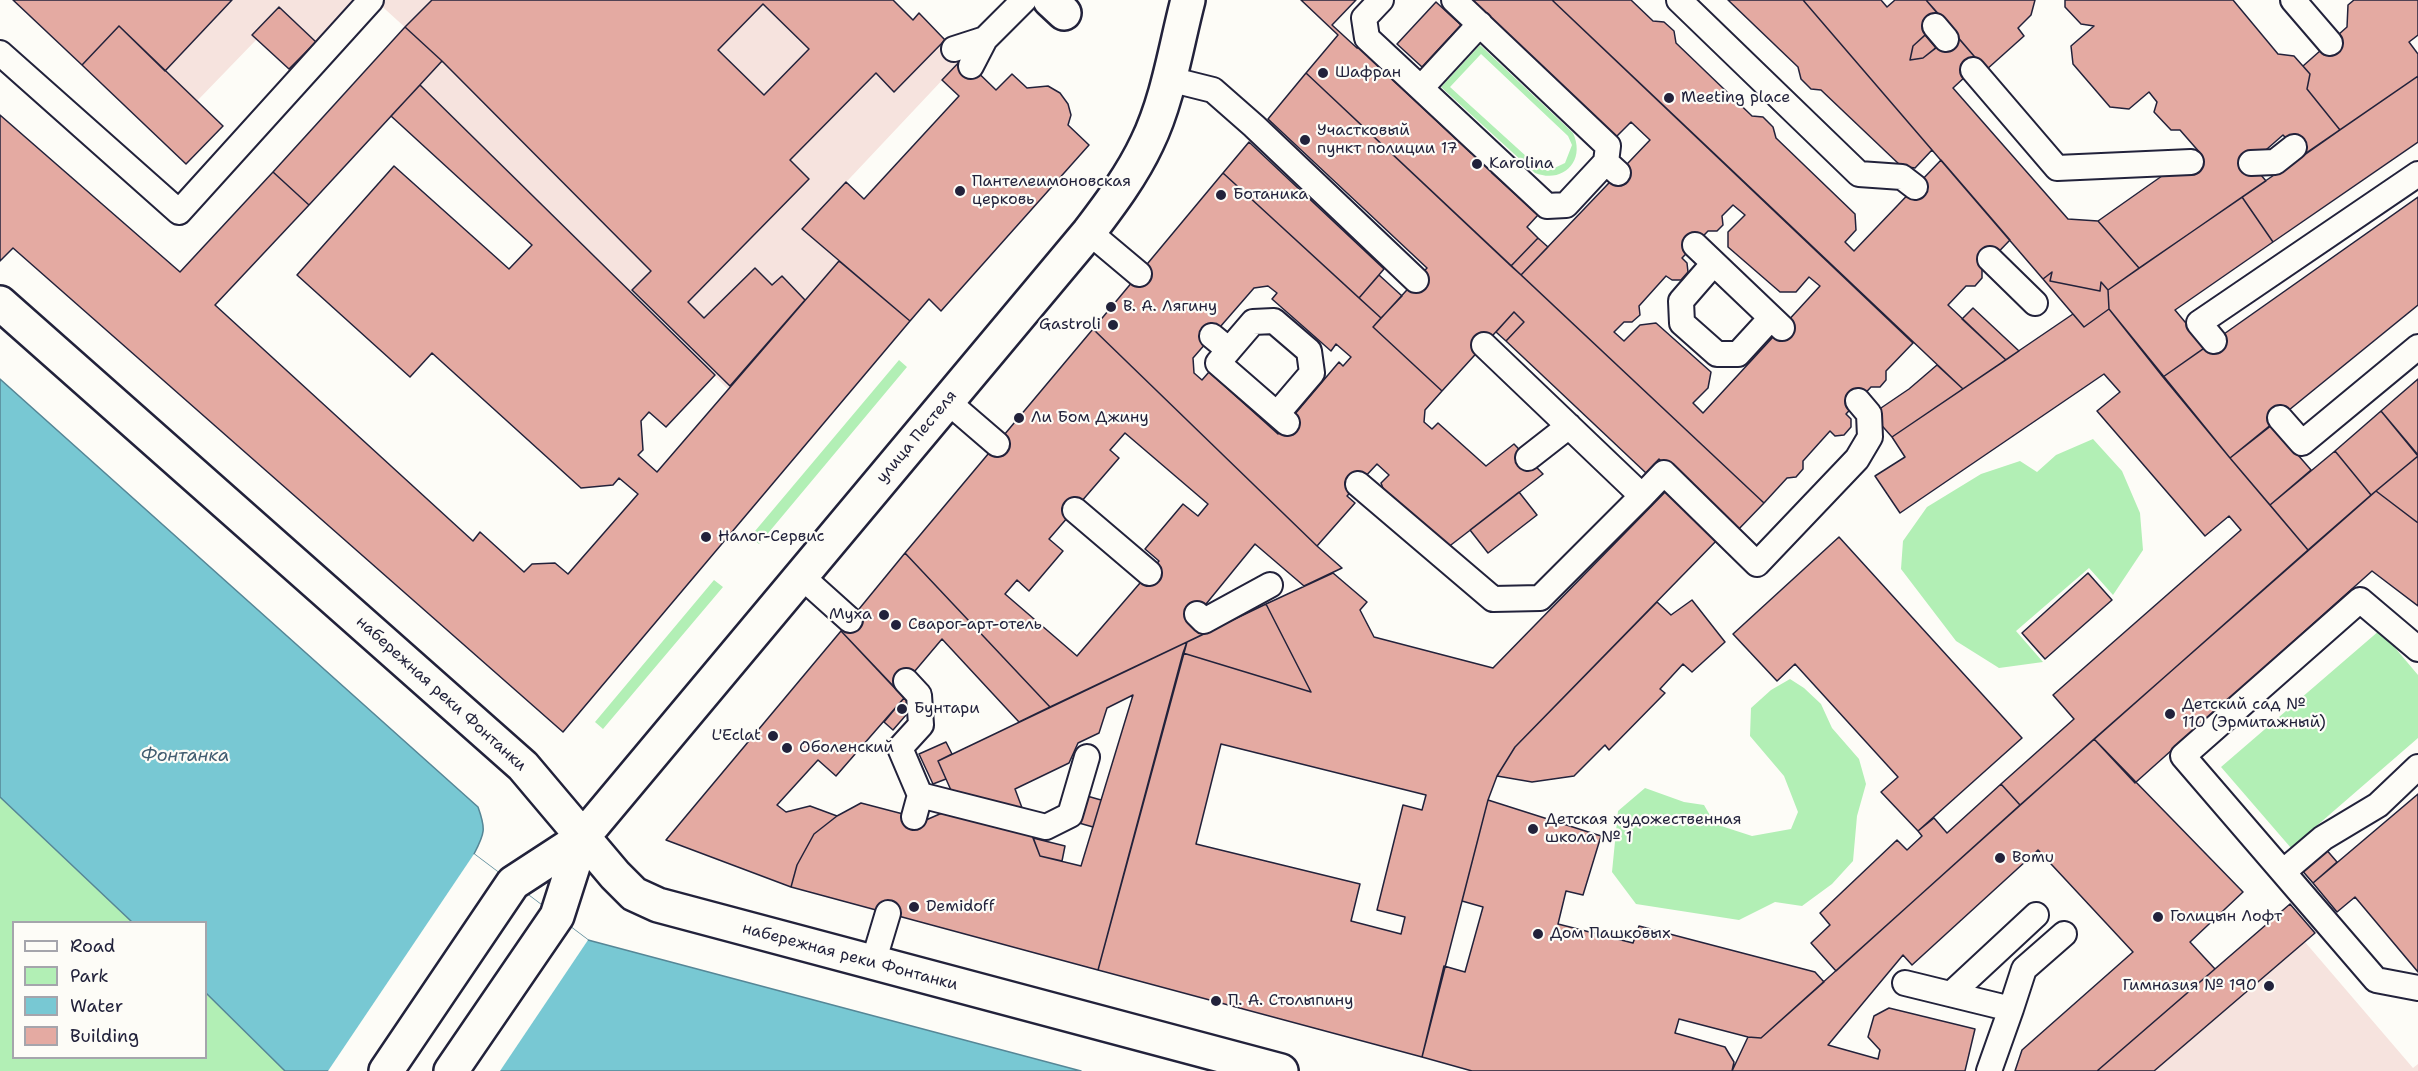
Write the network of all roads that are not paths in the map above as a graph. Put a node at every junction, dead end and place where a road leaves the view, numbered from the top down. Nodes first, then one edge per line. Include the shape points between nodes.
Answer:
1 (371, 0) edge
2 (1024, 0) edge
3 (1188, 0) edge
4 (1381, 0) edge
5 (1454, 0) edge
6 (1679, 0) edge
7 (2301, 3) edge
8 (1480, 24) junction
9 (985, 39) junction
10 (2330, 43) dead end
11 (954, 49) dead end
12 (0, 53) edge
13 (971, 66) dead end
14 (1973, 70) dead end
15 (1169, 80) junction
16 (1420, 88) junction
17 (2294, 147) dead end
18 (2191, 162) dead end
19 (2251, 163) dead end
20 (2418, 174) edge
21 (1915, 187) dead end
22 (1089, 232) junction
23 (1695, 245) dead end
24 (1990, 260) dead end
25 (1714, 263) junction
26 (1139, 274) dead end
27 (1416, 280) dead end
28 (0, 303) edge
29 (2035, 303) dead end
30 (2214, 341) dead end
31 (1220, 343) joint
32 (1484, 345) dead end
33 (2418, 347) edge
34 (947, 401) junction
35 (1858, 401) dead end
36 (2280, 418) dead end
37 (1569, 426) junction
38 (997, 444) dead end
39 (1528, 458) dead end
40 (1358, 484) dead end
41 (1642, 496) junction
42 (1075, 510) dead end
43 (1149, 573) dead end
44 (801, 576) junction
45 (1270, 585) dead end
46 (1197, 614) dead end
47 (850, 620) dead end
48 (2418, 649) edge
49 (906, 681) dead end
50 (1087, 757) dead end
51 (2418, 767) edge
52 (582, 838) junction
53 (2283, 872) junction
54 (888, 913) dead end
55 (2036, 915) dead end
56 (2064, 934) dead end
57 (2003, 946) junction
58 (873, 963) junction
59 (2024, 969) junction
60 (1905, 982) dead end
61 (2418, 988) edge
62 (1951, 994) junction
63 (2011, 1009) junction
64 (386, 1071) edge
65 (451, 1071) edge
66 (1281, 1071) edge
67 (1989, 1071) edge

1 - 12 lane via 179,212
2 - 9 lane
3 - 15 street, улица Пестеля
4 - 16 lane via 1364,18 1367,38
5 - 8 lane
6 - 21 lane via 1859,174 1902,177
7 - 10 lane
8 - 16 lane
8 - 16 lane via 1608,146 1612,167 1566,205 1547,206
9 - 11 lane
9 - 13 lane
14 - 18 lane via 2057,168
15 - 22 street, улица Пестеля via 1148,141 1122,188
15 - 27 lane via 1213,90
17 - 19 lane via 2275,162
20 - 30 lane via 2199,323
22 - 26 lane
22 - 34 street, улица Пестеля
23 - 25 lane
24 - 29 lane
25 - 25 lane via 1776,323 1738,354 1717,354 1682,322 1681,301
28 - 52 street, набережная реки Фонтанки via 523,766
31 - 31 lane via 1218,363 1282,418 1312,373 1309,351 1274,321 1253,322
32 - 37 lane
33 - 36 lane via 2302,443
34 - 38 lane
34 - 44 street, улица Пестеля
35 - 41 lane via 1869,414 1870,437 1857,459 1757,564 1664,473
37 - 39 lane
37 - 41 lane
40 - 41 lane via 1427,537 1492,599 1540,598
42 - 43 lane
44 - 47 lane
44 - 52 street, улица Пестеля
45 - 46 lane via 1204,621
48 - 53 lane via 2360,600 2182,756
49 - 50 lane via 919,695 921,725 900,748 917,806 1046,827 1070,815
51 - 53 lane via 2378,805 2323,838
52 - 58 street, набережная реки Фонтанки via 634,894 658,905
52 - 64 street, улица Пестеля via 513,883
52 - 65 street, улица Пестеля via 556,916
53 - 61 lane via 2376,980
54 - 58 lane
55 - 57 lane
56 - 59 lane
57 - 59 lane
57 - 62 lane
58 - 66 street, набережная реки Фонтанки
59 - 63 lane
60 - 62 lane
62 - 63 lane
63 - 67 lane

